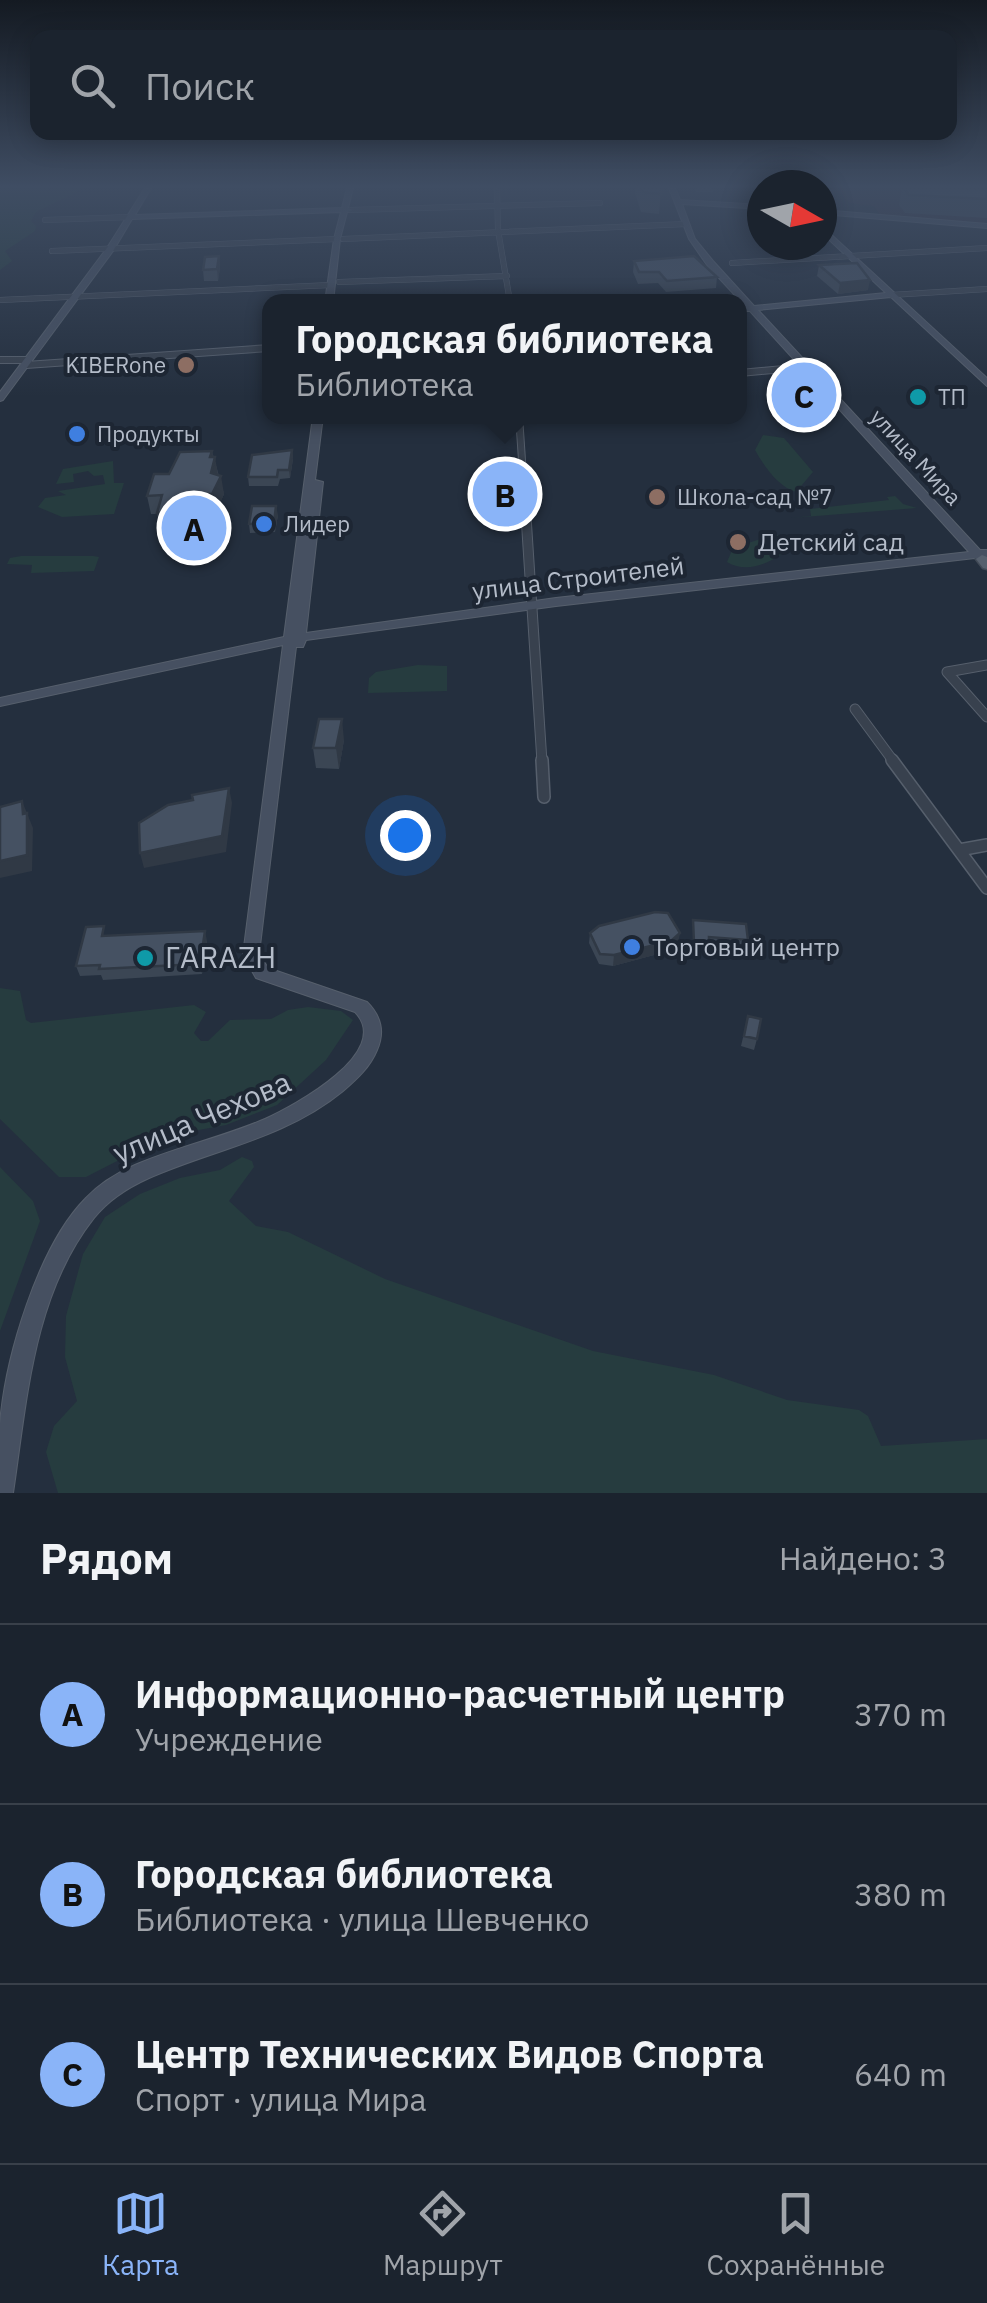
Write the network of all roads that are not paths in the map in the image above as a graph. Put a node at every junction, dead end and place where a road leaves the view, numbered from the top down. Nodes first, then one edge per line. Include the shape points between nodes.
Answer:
1 (104, 258) edge
2 (338, 258) edge
3 (503, 258) edge
4 (710, 258) edge
5 (822, 258) edge
6 (852, 258) edge
7 (732, 263) dead end
8 (507, 276) junction
9 (335, 283) junction
10 (987, 289) edge
11 (334, 294) edge
12 (509, 294) edge
13 (742, 294) edge
14 (76, 296) junction
15 (892, 296) junction
16 (747, 299) edge
17 (0, 300) edge
18 (755, 308) junction
19 (747, 309) edge
20 (262, 348) edge
21 (0, 360) edge
22 (28, 363) junction
23 (809, 366) junction
24 (747, 372) edge
25 (987, 382) edge
26 (0, 398) edge
27 (319, 424) edge
28 (520, 424) edge
29 (985, 556) edge
30 (531, 608) junction
31 (296, 641) junction
32 (987, 666) edge
33 (0, 702) edge
34 (854, 710) dead end
35 (987, 717) edge
36 (544, 797) dead end
37 (987, 844) edge
38 (959, 850) junction
39 (987, 888) edge
40 (0, 1493) edge

1 - 14 main road
2 - 9 main road
3 - 8 street
4 - 13 main road, улица Мира
5 - 7 street
6 - 15 main road
8 - 9 street
8 - 12 street
9 - 11 main road
9 - 14 street
10 - 15 street
14 - 17 street
14 - 22 main road
15 - 18 main road
15 - 25 main road
16 - 18 main road, улица Мира
18 - 19 main road
18 - 23 main road, улица Мира
20 - 22 street
21 - 22 street
22 - 26 main road
23 - 24 street
23 - 29 main road, улица Мира
27 - 31 main road, улица Чехова
28 - 30 street
29 - 30 main road, улица Строителей
30 - 31 main road, улица Строителей
30 - 36 street
31 - 33 main road, улица Строителей
31 - 40 main road, улица Чехова via 250,955 258,970 361,1007 374,1027 369,1050 339,1084 298,1114 146,1170 89,1209 58,1258 34,1322
32 - 35 street via 947,672
34 - 38 street
37 - 38 street
38 - 39 street

